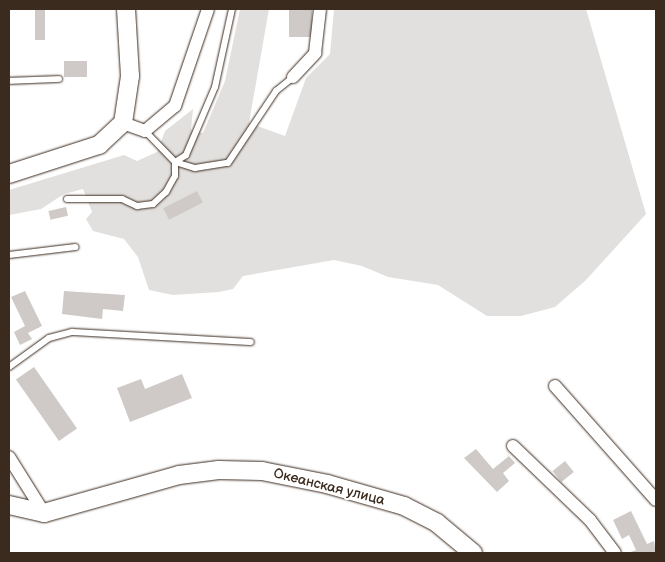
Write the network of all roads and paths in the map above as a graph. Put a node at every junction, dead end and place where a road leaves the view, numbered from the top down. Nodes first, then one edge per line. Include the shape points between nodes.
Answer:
1 (126, 9) edge
2 (208, 9) edge
3 (232, 9) edge
4 (320, 9) edge
5 (293, 77) joint
6 (59, 79) dead end
7 (9, 81) edge
8 (123, 123) junction
9 (146, 131) junction
10 (175, 162) junction
11 (9, 174) edge
12 (67, 199) dead end
13 (76, 246) dead end
14 (9, 255) edge
15 (251, 342) dead end
16 (9, 367) edge
17 (555, 386) dead end
18 (513, 446) dead end
19 (9, 457) edge
20 (656, 500) edge
21 (17, 508) edge
22 (44, 513) junction
23 (473, 553) edge
24 (615, 553) edge

1 - 8 main road via 130,76
2 - 9 street via 175,106
3 - 10 lane via 215,87 186,155
4 - 5 street via 315,53
5 - 10 lane via 276,91 228,163 196,168
6 - 7 lane
8 - 9 street
8 - 11 main road via 99,145
9 - 10 lane
10 - 12 lane via 176,176 153,204 136,206 122,199 91,197
13 - 14 lane
15 - 16 lane via 72,332 49,338
17 - 20 street
18 - 24 street via 590,520
19 - 22 street
21 - 22 main road, Океанская улица
22 - 23 main road, Океанская улица via 179,475 219,470 262,471 327,484 404,506 437,523

